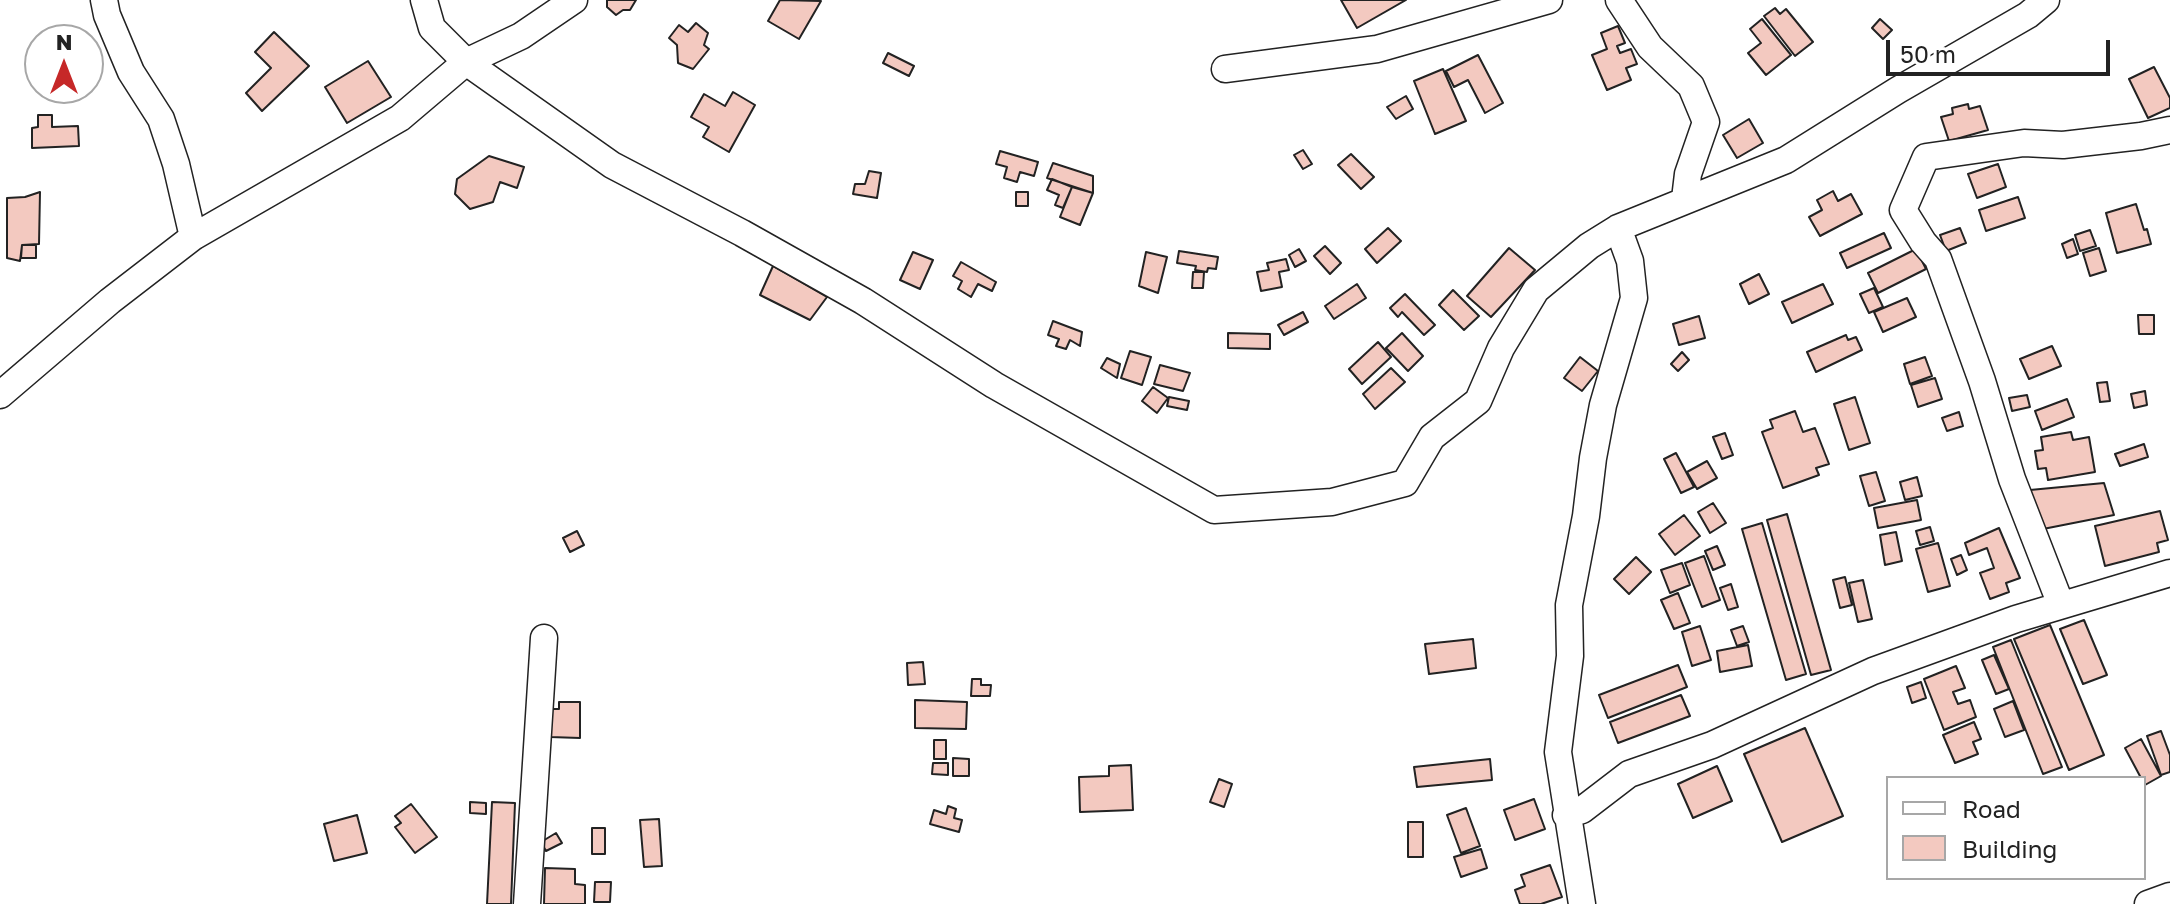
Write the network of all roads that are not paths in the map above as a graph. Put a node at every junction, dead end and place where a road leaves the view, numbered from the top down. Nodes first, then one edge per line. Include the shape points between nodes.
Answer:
1 (104, 0) edge
2 (424, 0) edge
3 (574, 0) edge
4 (1549, 0) edge
5 (1619, 0) edge
6 (2046, 0) edge
7 (466, 62) junction
8 (1225, 69) dead end
9 (2170, 130) edge
10 (1685, 199) junction
11 (1618, 228) junction
12 (193, 237) junction
13 (0, 395) edge
14 (2170, 573) edge
15 (2061, 605) junction
16 (544, 638) dead end
17 (1566, 815) junction
18 (527, 904) edge
19 (1582, 904) edge

1 - 12 street via 131,72 161,119
2 - 7 street via 432,28
3 - 7 street via 521,36
4 - 8 street via 1377,49
5 - 10 street via 1650,47 1691,86 1706,122
6 - 10 street via 1786,160
7 - 11 street via 612,165 863,301 994,385 1214,510 1332,502 1405,483 1432,437 1478,401 1501,348 1536,290
7 - 12 street via 400,118
9 - 15 street via 1926,157 1903,210 1938,259
10 - 11 street
11 - 17 street via 1630,261 1634,298 1601,418 1569,605 1570,656 1558,752
12 - 13 street
14 - 15 street
15 - 17 street via 1873,671 1712,745 1629,774 1582,810
16 - 18 street
17 - 19 street

